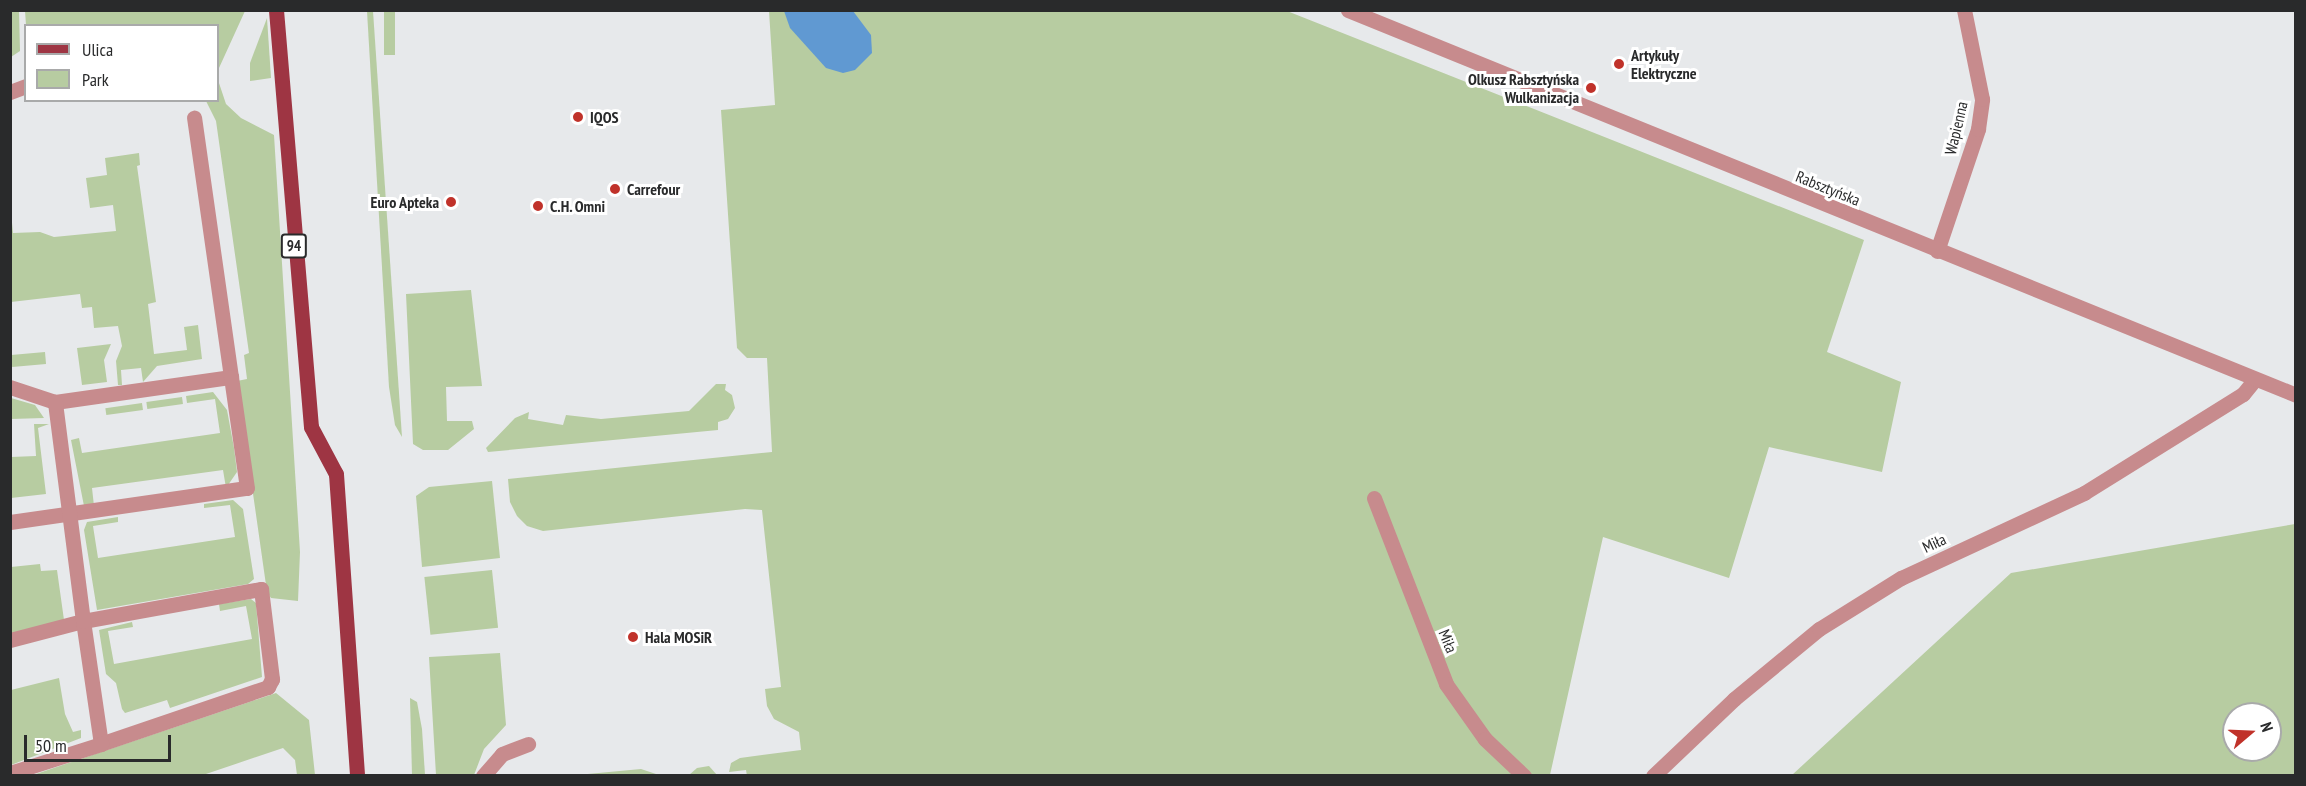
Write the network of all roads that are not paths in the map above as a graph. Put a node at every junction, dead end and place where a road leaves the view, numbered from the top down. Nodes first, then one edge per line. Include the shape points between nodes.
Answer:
1 (276, 10) edge
2 (1348, 10) edge
3 (1964, 10) edge
4 (194, 118) dead end
5 (1937, 251) junction
6 (231, 377) junction
7 (2255, 379) junction
8 (10, 387) edge
9 (2295, 395) edge
10 (55, 402) junction
11 (1374, 498) dead end
12 (69, 515) junction
13 (10, 522) edge
14 (83, 621) junction
15 (10, 639) edge
16 (101, 744) junction
17 (528, 744) dead end
18 (10, 773) edge
19 (357, 776) edge
20 (483, 776) edge
21 (1524, 776) edge
22 (1653, 776) edge

1 - 19 main road, 94 via 311,427 336,474
2 - 5 street, Rabsztyńska
3 - 5 street, Wapienna via 1982,99 1978,129
4 - 6 street
5 - 7 street, Rabsztyńska
6 - 10 street
6 - 12 street via 247,488
7 - 9 street, Rabsztyńska
7 - 22 street, Miła via 2243,394 2084,494 1900,578 1819,629 1734,699
8 - 10 street
10 - 12 street
11 - 21 street, Miła via 1446,684 1485,739
12 - 13 street
12 - 14 street
14 - 15 street
14 - 16 street
14 - 16 street via 261,589 273,669 268,687
16 - 18 street
17 - 20 street via 502,754

